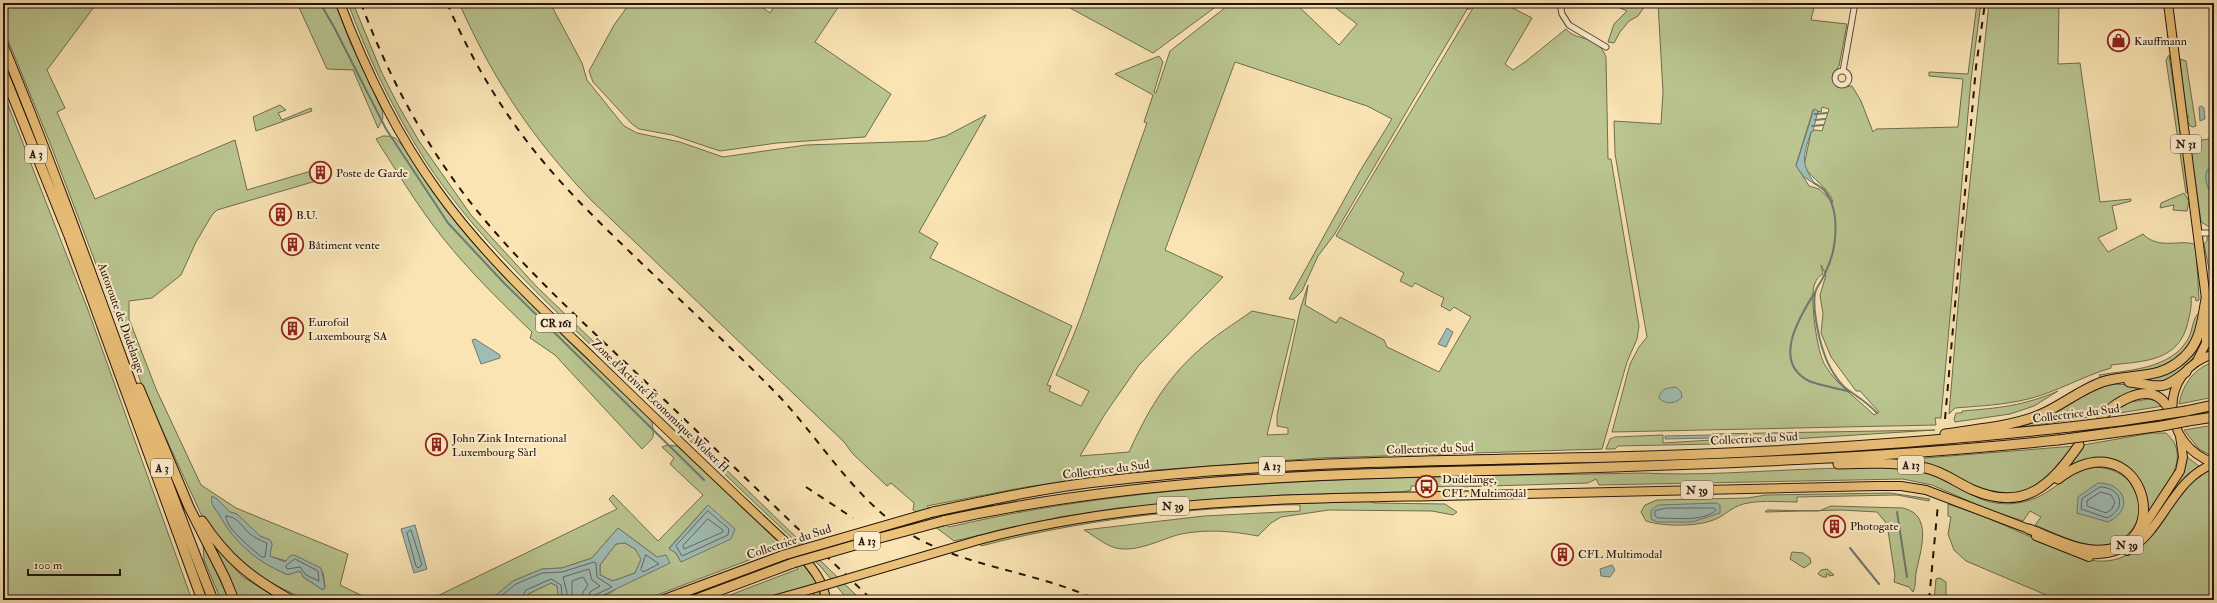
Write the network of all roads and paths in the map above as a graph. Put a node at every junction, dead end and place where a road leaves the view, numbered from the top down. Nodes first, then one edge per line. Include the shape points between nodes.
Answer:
1 (340, 3) edge
2 (1560, 3) edge
3 (1855, 3) edge
4 (2168, 3) edge
5 (3, 46) edge
6 (1606, 46) dead end
7 (1843, 71) dead end
8 (3, 72) edge
9 (2199, 233) junction
10 (2214, 233) edge
11 (2206, 299) junction
12 (2214, 315) edge
13 (114, 334) junction
14 (2214, 354) edge
15 (2197, 361) junction
16 (2186, 372) junction
17 (2103, 382) junction
18 (2214, 405) edge
19 (2172, 414) junction
20 (2102, 416) dead end
21 (2214, 417) edge
22 (2180, 436) junction
23 (1885, 443) junction
24 (2079, 445) dead end
25 (1715, 464) junction
26 (2214, 464) edge
27 (178, 478) junction
28 (1972, 490) junction
29 (2008, 522) junction
30 (2029, 529) junction
31 (192, 575) junction
32 (197, 600) edge
33 (202, 600) edge
34 (213, 600) edge
35 (234, 600) edge
36 (290, 600) edge
37 (663, 600) edge
38 (694, 600) edge
39 (773, 600) edge
40 (826, 600) edge

1 - 40 main road, Zone d'Activité Économique Wolser H / CR 161 via 366,69 387,111 416,159 462,223 529,297 807,562 820,579
2 - 6 street via 1562,14 1569,25
3 - 7 street
4 - 9 main road, N 31
5 - 13 highway, Autoroute de Dudelange / A 3 via 34,120
8 - 31 highway, Autoroute de Dudelange / A 3 via 69,236
9 - 10 street
9 - 11 main road, N 31
11 - 12 main road, N 31
11 - 15 main road, N 31 via 2206,343
11 - 17 highway, A 13 via 2198,337 2192,348 2177,363 2167,370 2147,376
13 - 27 highway, A 3
13 - 34 highway, Autoroute de Dudelange / A 3 via 179,515
14 - 15 main road, N 31
15 - 16 main road, N 31
16 - 17 highway, A 13 via 2161,387 2120,381
16 - 19 main road, N 31 via 2176,387
17 - 23 highway, A 13 via 2082,390 2050,410 2014,423
18 - 23 highway, Collectrice du Sud / A 13, bridge via 2070,427
19 - 20 highway via 2161,398 2150,394 2128,398
19 - 22 main road, N 31
21 - 25 highway, Collectrice du Sud / A 13, bridge via 2058,440 1901,454
22 - 26 main road, N 31 via 2194,454
22 - 30 main road, N 39 via 2183,457 2180,471 2137,537 2122,549 2105,554 2083,552
23 - 37 highway, Collectrice du Sud / A 13, bridge via 1704,454 1319,464 1186,472 1110,480 1028,492 933,512 784,555
24 - 28 highway, A 13 via 2055,477 2033,492 2021,496 1997,497
25 - 28 highway, A 13 via 1907,465 1942,474
25 - 38 highway, Collectrice du Sud / A 13, bridge via 1317,475 1189,483 1113,491 1039,502 876,538 793,563
26 - 29 main road, N 39 via 2196,473 2140,541 2132,548 2114,556 2091,558 2080,555
27 - 35 highway, A 3 via 189,507
27 - 36 highway, A 3 via 198,515 227,555 262,584
28 - 30 highway, A 13 via 1983,497 1995,500 2026,498 2048,487 2078,466 2103,462 2128,472 2140,486 2144,515 2140,526 2133,536 2111,549 2088,549
29 - 30 main road, N 39
29 - 39 main road, N 39, bridge via 1926,490 1901,486 1233,501 1119,511 1031,527
31 - 32 highway, A 3
31 - 33 highway, Autoroute de Dudelange / A 3

